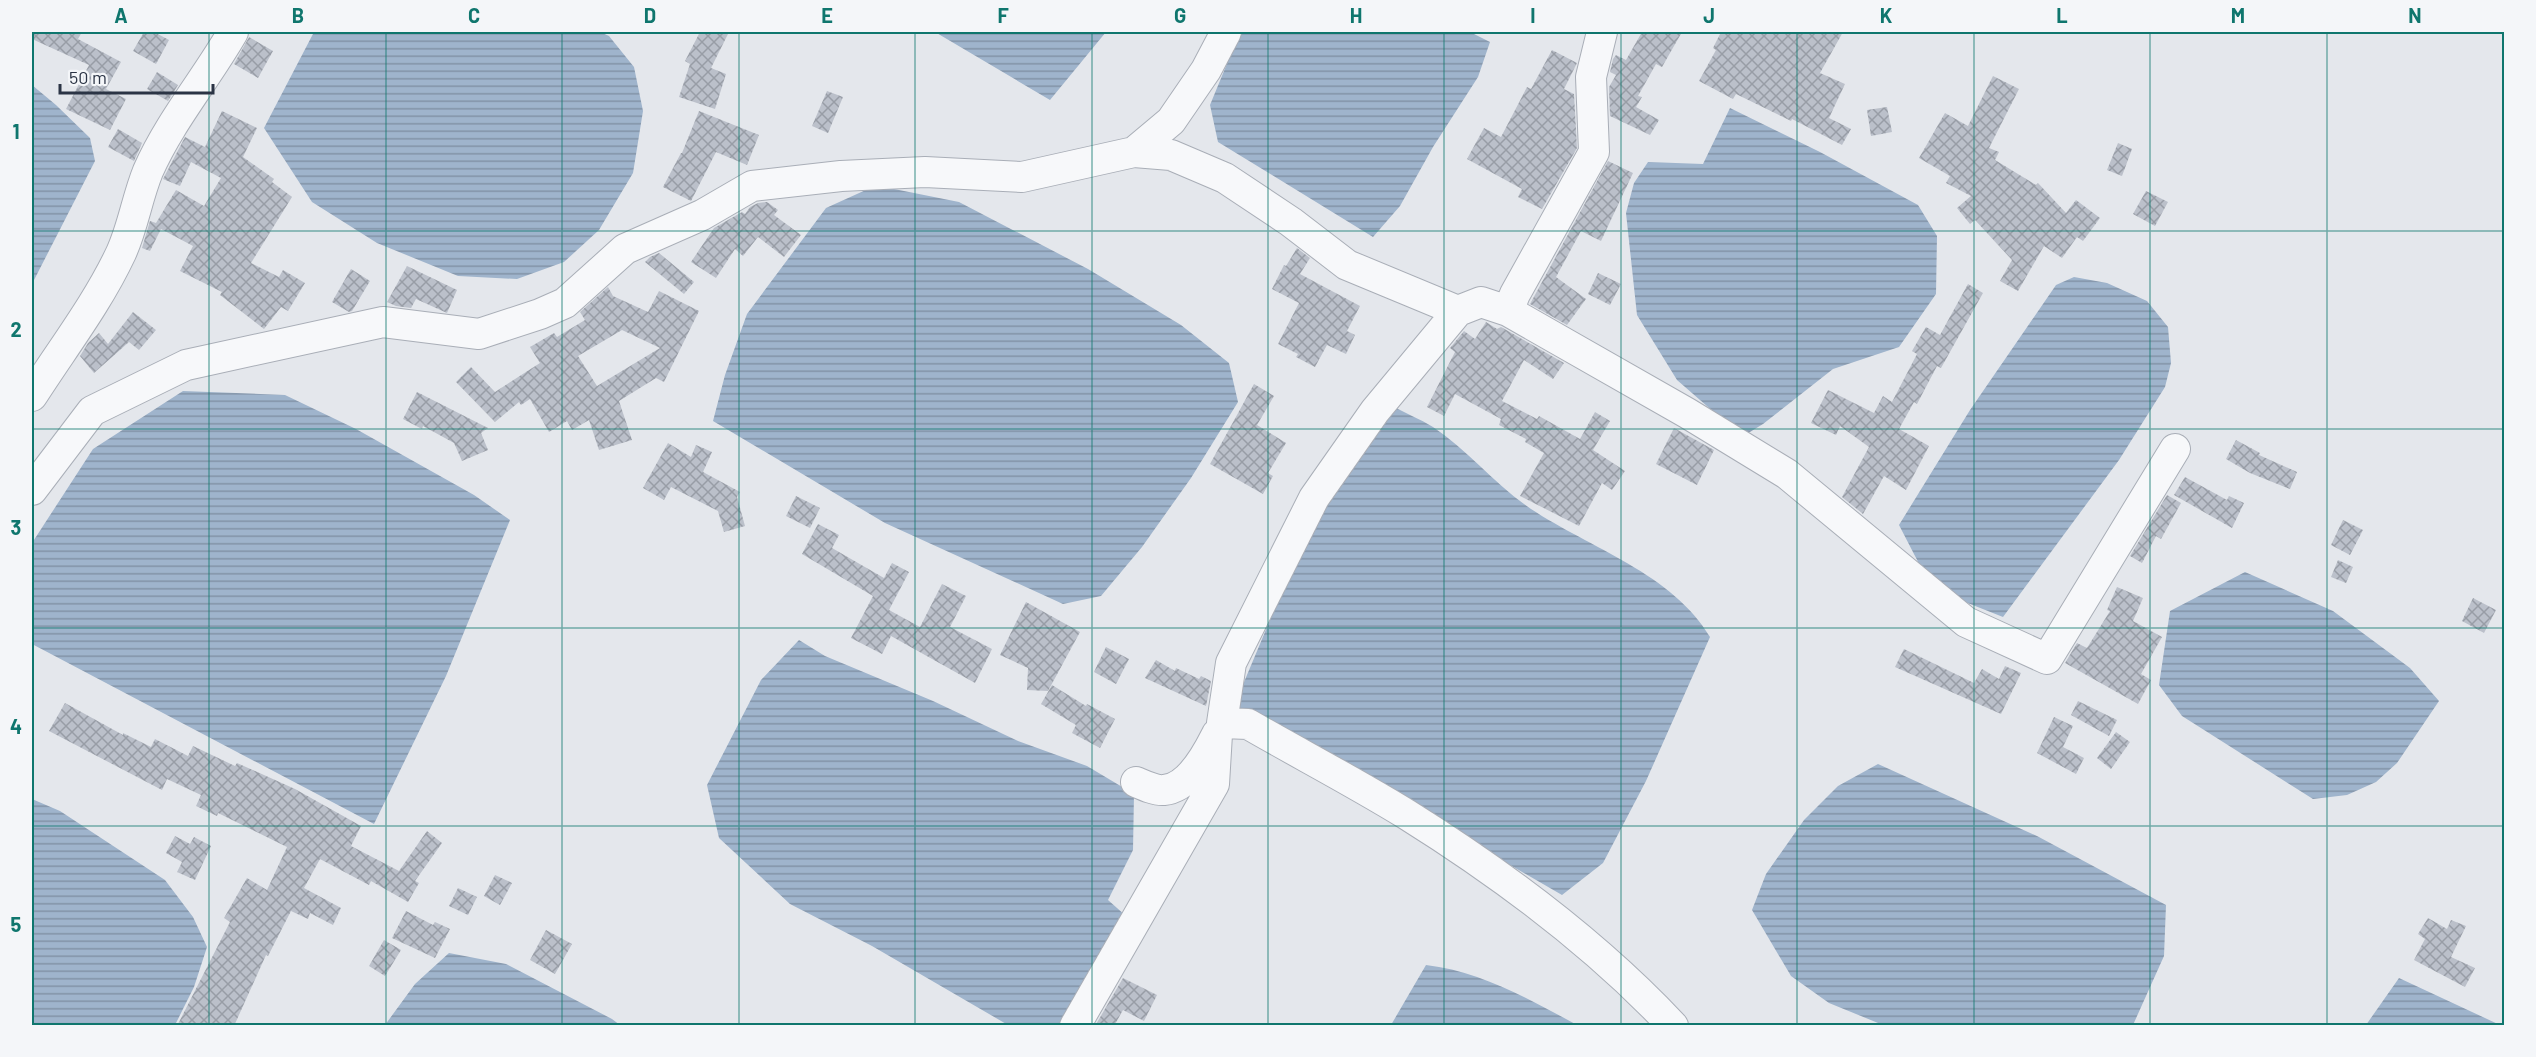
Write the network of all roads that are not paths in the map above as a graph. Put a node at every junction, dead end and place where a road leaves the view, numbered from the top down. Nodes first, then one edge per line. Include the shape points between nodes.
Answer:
1 (233, 32) edge
2 (1226, 32) edge
3 (1602, 32) edge
4 (1134, 152) junction
5 (1458, 311) junction
6 (1508, 311) junction
7 (32, 396) edge
8 (2175, 450) dead end
9 (32, 490) edge
10 (1220, 728) junction
11 (1136, 782) dead end
12 (1075, 1026) edge
13 (1673, 1026) edge

1 - 7 street via 186,103 148,171 122,252 92,308
2 - 4 street via 1171,121
3 - 6 street via 1591,77 1594,152
4 - 5 street via 1171,155 1225,178 1347,264
4 - 9 street via 1022,177 925,172 752,186 702,215 626,249 565,303 479,334 383,322 186,365 92,411
5 - 6 street via 1481,302
5 - 10 street via 1375,411 1314,498 1231,663
6 - 8 street via 1787,474 1966,622 2047,659
10 - 11 street via 1208,752 1184,782 1163,790
10 - 12 street via 1214,784
10 - 13 street via 1248,724 1406,814 1561,923 1643,994

